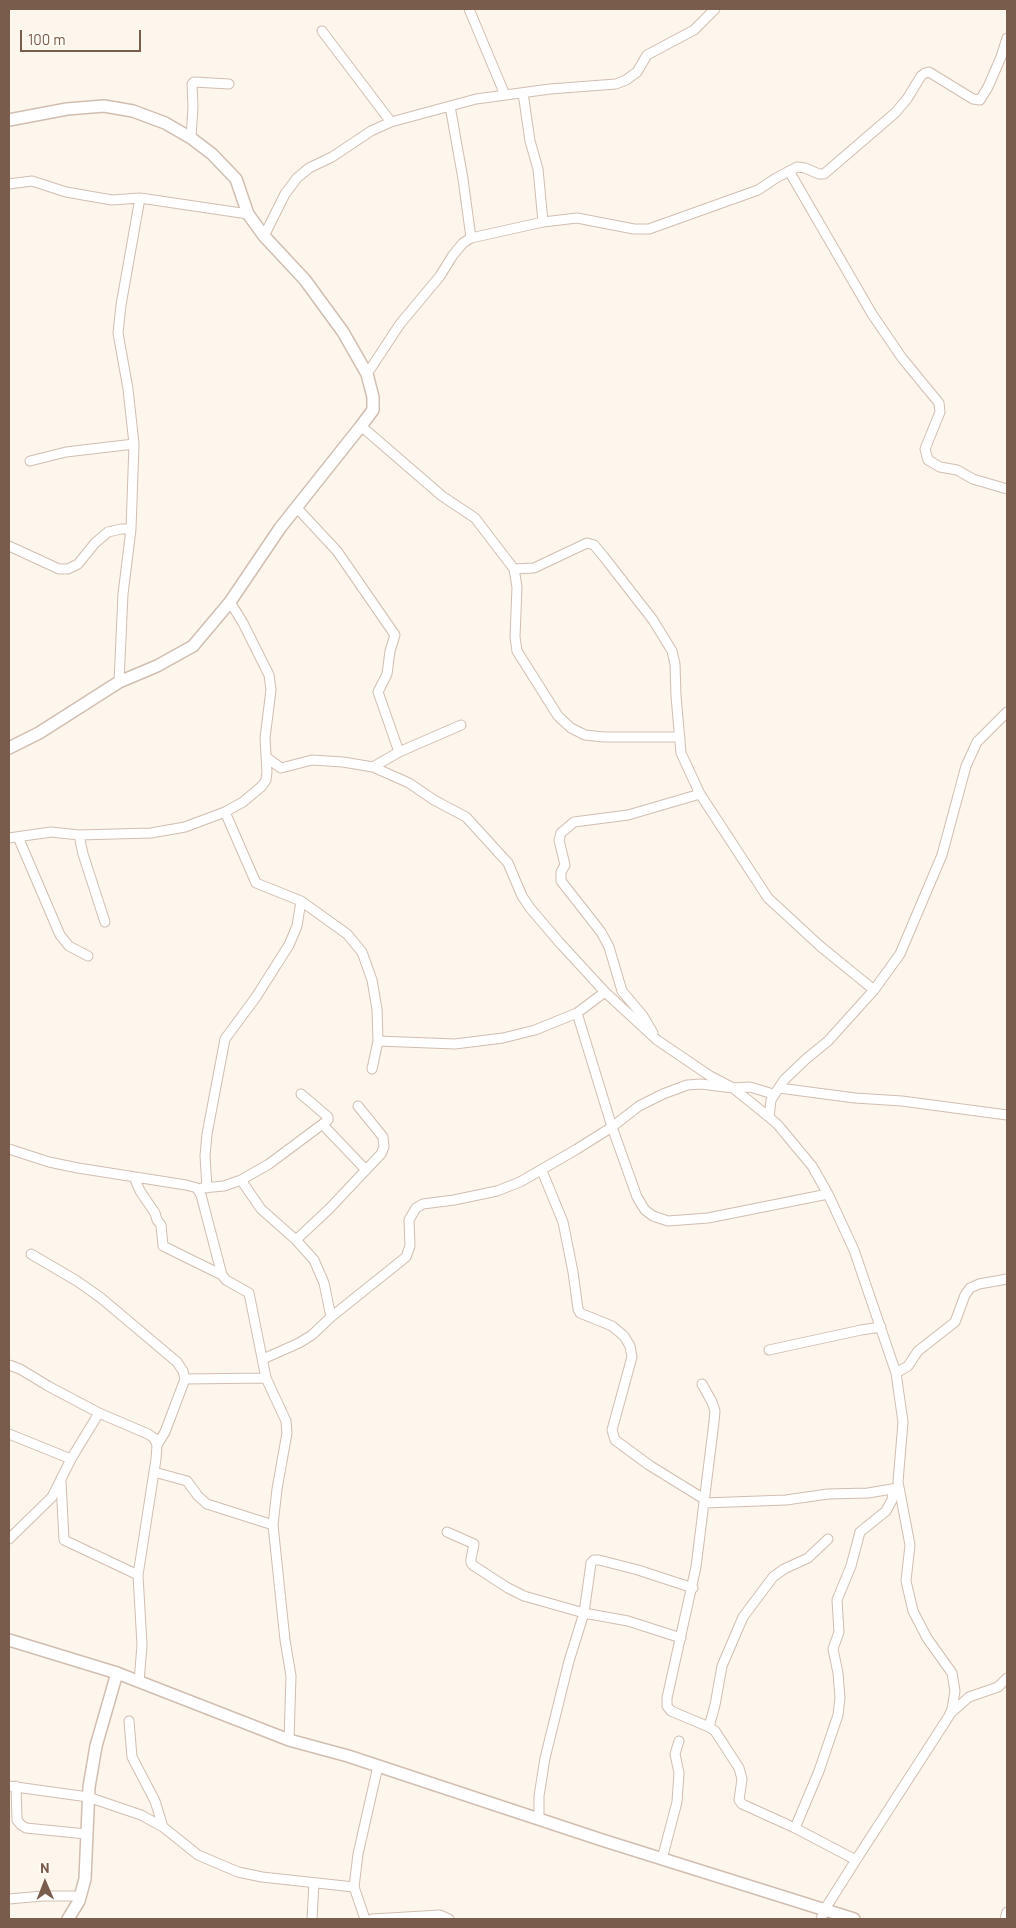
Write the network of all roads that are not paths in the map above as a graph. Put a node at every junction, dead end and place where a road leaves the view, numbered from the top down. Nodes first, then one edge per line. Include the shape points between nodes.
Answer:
1 (469, 9) edge
2 (715, 9) edge
3 (322, 31) dead end
4 (1007, 38) edge
5 (229, 84) dead end
6 (523, 94) junction
7 (505, 95) junction
8 (450, 106) junction
9 (9, 120) edge
10 (391, 122) junction
11 (191, 138) junction
12 (789, 171) junction
13 (9, 184) edge
14 (140, 198) junction
15 (248, 214) junction
16 (543, 222) junction
17 (264, 236) junction
18 (471, 238) junction
19 (367, 374) junction
20 (362, 426) junction
21 (134, 444) junction
22 (30, 461) dead end
23 (1007, 489) edge
24 (296, 507) junction
25 (131, 529) junction
26 (9, 546) edge
27 (514, 569) junction
28 (230, 602) junction
29 (119, 682) junction
30 (1007, 712) edge
31 (461, 725) dead end
32 (680, 737) junction
33 (9, 748) edge
34 (398, 752) junction
35 (267, 758) junction
36 (373, 767) junction
37 (700, 794) junction
38 (226, 812) junction
39 (79, 835) junction
40 (13, 837) edge
41 (301, 901) junction
42 (105, 922) dead end
43 (88, 956) dead end
44 (874, 990) junction
45 (605, 992) junction
46 (577, 1013) junction
47 (657, 1040) junction
48 (378, 1041) junction
49 (372, 1069) dead end
50 (733, 1088) junction
51 (776, 1091) junction
52 (301, 1094) dead end
53 (358, 1106) dead end
54 (1007, 1115) edge
55 (769, 1117) junction
56 (323, 1125) junction
57 (612, 1127) junction
58 (9, 1149) edge
59 (366, 1170) junction
60 (542, 1171) junction
61 (134, 1177) junction
62 (241, 1180) junction
63 (196, 1188) junction
64 (208, 1188) junction
65 (828, 1194) junction
66 (296, 1240) junction
67 (31, 1254) dead end
68 (222, 1275) junction
69 (1007, 1279) edge
70 (331, 1316) junction
71 (881, 1327) junction
72 (769, 1350) dead end
73 (263, 1359) junction
74 (9, 1365) edge
75 (896, 1373) junction
76 (266, 1378) junction
77 (185, 1379) junction
78 (702, 1384) dead end
79 (99, 1413) junction
80 (9, 1434) edge
81 (157, 1445) junction
82 (72, 1459) junction
83 (154, 1472) junction
84 (60, 1481) junction
85 (896, 1489) junction
86 (704, 1501) junction
87 (273, 1525) junction
88 (447, 1532) dead end
89 (9, 1539) edge
90 (828, 1539) dead end
91 (138, 1575) junction
92 (693, 1588) junction
93 (584, 1613) junction
94 (680, 1638) junction
95 (9, 1640) edge
96 (117, 1673) junction
97 (1007, 1678) edge
98 (139, 1682) junction
99 (948, 1716) junction
100 (129, 1721) dead end
101 (709, 1727) junction
102 (289, 1740) junction
103 (679, 1742) dead end
104 (378, 1766) junction
105 (12, 1786) edge
106 (88, 1796) junction
107 (539, 1819) junction
108 (163, 1827) junction
109 (795, 1828) junction
110 (86, 1834) junction
111 (662, 1858) junction
112 (856, 1860) junction
113 (314, 1883) junction
114 (354, 1887) junction
115 (80, 1896) junction
116 (9, 1899) edge
117 (1007, 1912) edge
118 (823, 1914) edge
119 (68, 1919) edge
120 (312, 1919) edge
121 (365, 1919) edge
122 (372, 1919) edge
123 (449, 1919) edge
124 (854, 1919) edge
125 (1004, 1919) edge

1 - 7 street
2 - 6 street via 694,30 647,55 637,72 626,80 616,84
3 - 10 street
4 - 12 street via 995,72 980,100 929,72 925,73 895,113 828,171 819,174 801,167
5 - 11 street via 192,84
6 - 7 street
6 - 16 street via 538,169
7 - 8 street
8 - 10 street
8 - 18 street
9 - 11 street via 66,109 104,106 134,111
10 - 17 street via 371,130 297,178 285,194
11 - 15 street via 236,179
12 - 16 street via 758,190 649,229 634,230 577,218
12 - 23 street via 872,314 939,404 940,412 925,449 928,460
13 - 14 street via 32,181 66,192 112,200
14 - 15 street
14 - 21 street via 118,333
15 - 17 street
16 - 18 street
17 - 19 street via 319,298
18 - 19 street via 453,255 400,324
19 - 20 street via 373,410
20 - 24 street
20 - 27 street via 435,490 474,518
21 - 22 street via 66,452
21 - 25 street
24 - 28 street
24 - 34 street via 337,551 395,635 387,674 378,692
25 - 26 street via 108,532 78,564 68,569 59,569
25 - 29 street via 123,594
27 - 32 street via 517,651 558,716 570,728 585,735
27 - 32 street via 534,568 583,544 594,546 653,620 672,651
28 - 29 street via 194,646
28 - 35 street via 269,675
29 - 33 street
30 - 44 street via 977,742 966,766 942,854 913,924 900,954
31 - 34 street
32 - 37 street via 681,753
34 - 36 street
35 - 36 street via 281,768 312,760
35 - 38 street via 266,780 262,786
36 - 45 street via 409,783 466,817 508,863 530,908
37 - 44 street via 768,898
37 - 47 street via 628,815 574,822 561,833 559,840 565,865 561,881 601,932 609,947 622,991 643,1016
38 - 39 street via 185,828 151,833
38 - 41 street via 256,883
39 - 40 street via 51,832
39 - 42 street
40 - 43 street via 60,936 69,946
41 - 48 street via 347,934 362,952 376,1002
41 - 64 street via 290,945 225,1039 207,1134
44 - 51 street via 828,1041
45 - 46 street
45 - 47 street
46 - 48 street via 535,1030 480,1041 455,1044
46 - 57 street
47 - 50 street
48 - 49 street
50 - 51 street
50 - 55 street
50 - 57 street via 687,1085 640,1106
51 - 54 street via 902,1101
51 - 55 street
52 - 56 street via 328,1117
53 - 59 street via 383,1137 381,1154
55 - 65 street via 812,1166
56 - 59 street
56 - 62 street
57 - 60 street
57 - 65 street via 637,1197 653,1216 668,1221 708,1218
58 - 61 street via 49,1162
59 - 66 street
60 - 70 street via 497,1190 416,1208 409,1220 410,1246 406,1257
60 - 86 street via 563,1222 580,1313 612,1326 630,1346 632,1357 612,1435 649,1465
61 - 63 street
61 - 68 street via 162,1225 163,1246
62 - 64 street
62 - 66 street via 261,1209
63 - 64 street
63 - 68 street via 201,1195
65 - 71 street via 854,1250
66 - 70 street via 314,1260 324,1283
67 - 77 street via 101,1298 177,1362
68 - 73 street via 249,1293
69 - 75 street via 970,1288 955,1322 918,1351 908,1366
70 - 73 street via 312,1335
71 - 72 street
71 - 75 street
73 - 76 street
74 - 79 street
75 - 85 street via 904,1422
76 - 77 street
76 - 87 street via 286,1421 287,1433
77 - 81 street via 166,1432
78 - 86 street via 715,1415
79 - 81 street via 148,1434
79 - 82 street
80 - 82 street
81 - 83 street
82 - 84 street
83 - 87 street via 187,1480 206,1504
83 - 91 street
84 - 89 street via 52,1497
84 - 91 street via 64,1540
85 - 86 street via 786,1500
85 - 99 street via 910,1545 905,1577 913,1610 927,1638 953,1676 955,1698
85 - 109 street via 886,1511 860,1532 837,1600 839,1632 833,1649 840,1705 823,1759
86 - 92 street
87 - 102 street via 291,1676
88 - 93 street via 472,1542 475,1547 471,1563 508,1588 524,1596
90 - 101 street via 808,1558 773,1577 743,1617 722,1666
91 - 98 street via 142,1645
92 - 93 street via 594,1560
92 - 94 street
93 - 94 street via 628,1621
93 - 107 street via 566,1670 547,1751 539,1796
94 - 101 street via 667,1706 671,1711
95 - 96 street
96 - 98 street
96 - 106 street via 96,1746
97 - 99 street via 998,1687 969,1697
98 - 102 street
99 - 112 street
100 - 108 street via 132,1757 155,1801
101 - 109 street via 739,1768 742,1779 740,1803
102 - 104 street
103 - 111 street via 676,1754 678,1802
104 - 107 street
104 - 114 street
105 - 106 street
105 - 110 street via 17,1820 21,1825
106 - 108 street via 142,1815
106 - 110 street
107 - 111 street
108 - 113 street via 198,1855 238,1872 262,1878
109 - 112 street
110 - 115 street via 86,1879
111 - 118 street
112 - 118 street
113 - 114 street
113 - 120 street
114 - 121 street
115 - 116 street
115 - 119 street
117 - 125 street
118 - 124 street
122 - 123 street via 440,1915

